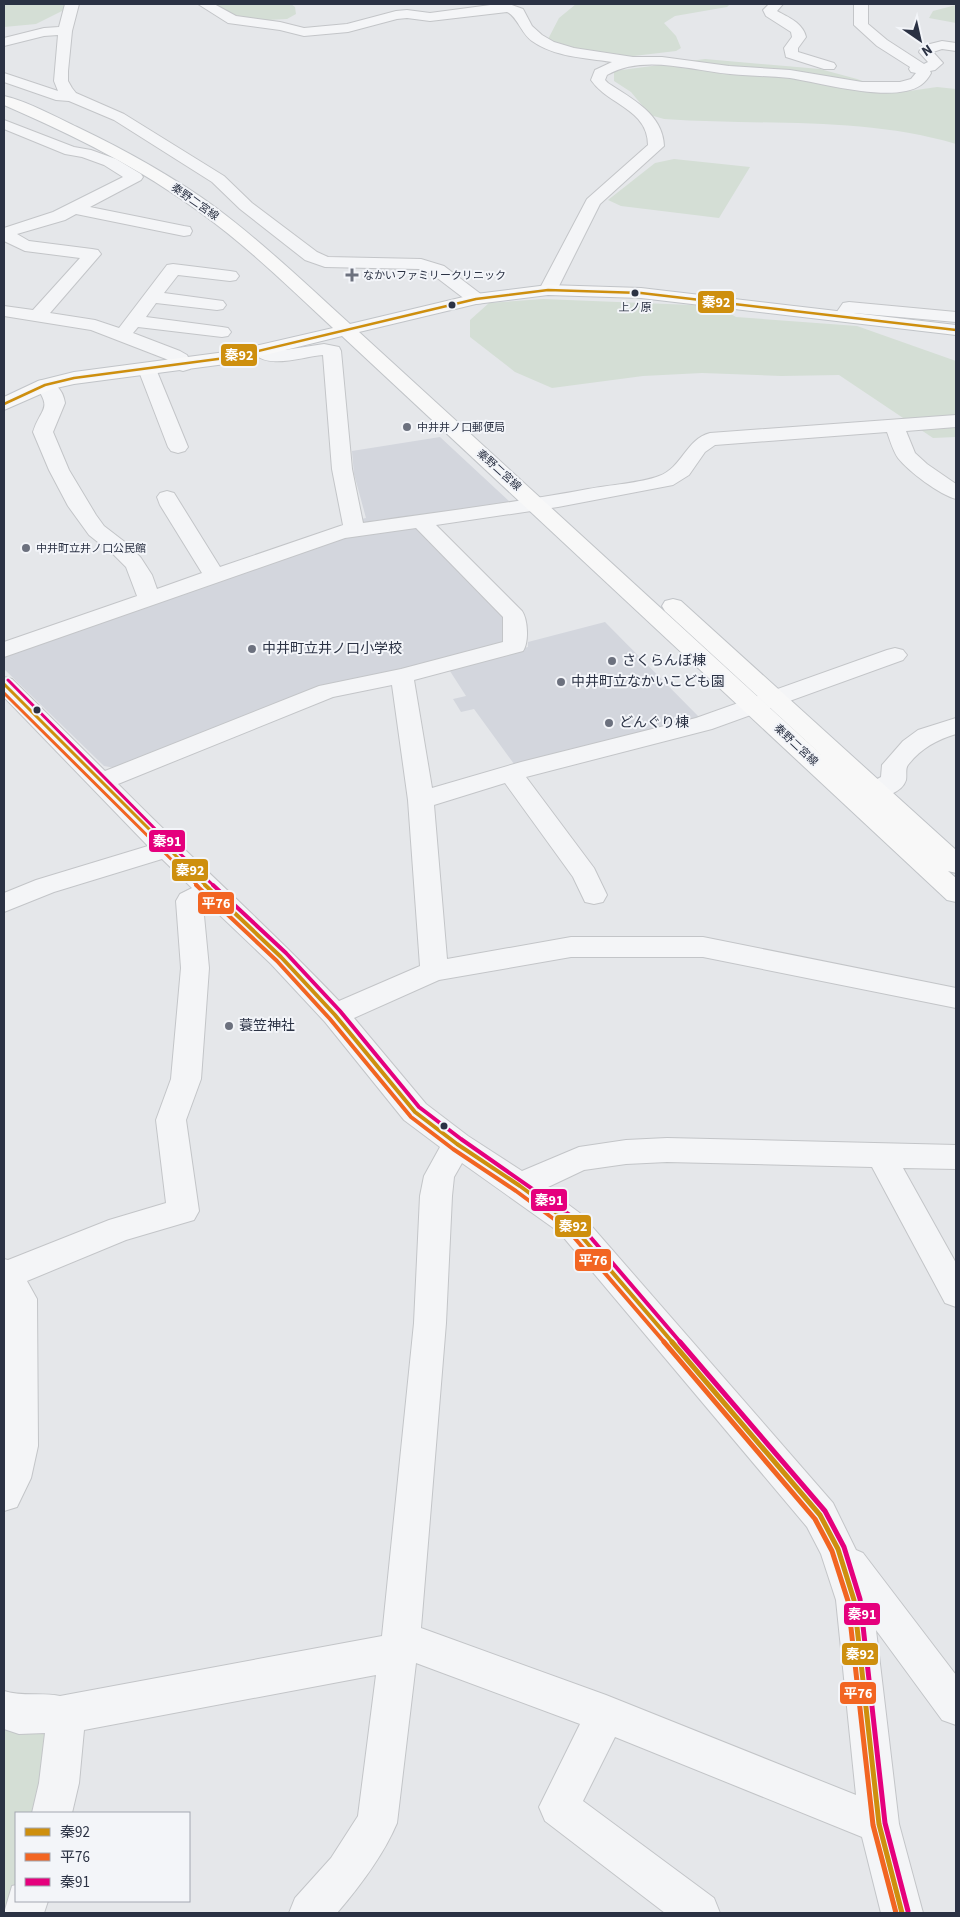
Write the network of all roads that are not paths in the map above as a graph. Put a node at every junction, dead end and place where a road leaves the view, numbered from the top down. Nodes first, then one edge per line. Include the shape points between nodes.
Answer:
1 (72, 4) edge
2 (205, 4) edge
3 (776, 4) edge
4 (861, 4) edge
5 (65, 31) junction
6 (4, 42) edge
7 (956, 47) edge
8 (632, 61) junction
9 (921, 68) junction
10 (45, 75) dead end
11 (4, 77) edge
12 (61, 81) junction
13 (4, 89) edge
14 (71, 96) junction
15 (4, 100) edge
16 (4, 124) edge
17 (73, 208) junction
18 (184, 231) dead end
19 (4, 234) edge
20 (230, 276) dead end
21 (548, 290) junction
22 (152, 297) junction
23 (476, 299) junction
24 (337, 300) dead end
25 (217, 305) dead end
26 (4, 311) edge
27 (38, 316) junction
28 (843, 316) junction
29 (956, 318) edge
30 (133, 321) junction
31 (354, 323) junction
32 (956, 330) edge
33 (222, 332) dead end
34 (122, 336) junction
35 (261, 351) junction
36 (183, 365) junction
37 (147, 369) junction
38 (45, 385) junction
39 (4, 404) edge
40 (956, 421) edge
41 (894, 425) junction
42 (178, 447) dead end
43 (956, 493) edge
44 (167, 497) dead end
45 (558, 501) junction
46 (535, 503) junction
47 (420, 520) junction
48 (354, 530) junction
49 (215, 576) junction
50 (149, 599) junction
51 (4, 650) edge
52 (896, 655) dead end
53 (402, 676) junction
54 (4, 684) edge
55 (763, 701) junction
56 (956, 726) edge
57 (510, 773) junction
58 (101, 782) junction
59 (875, 791) junction
60 (421, 800) junction
61 (167, 849) junction
62 (956, 864) edge
63 (210, 890) junction
64 (956, 893) edge
65 (594, 895) dead end
66 (4, 903) edge
67 (434, 971) junction
68 (956, 998) edge
69 (335, 1015) junction
70 (456, 1144) junction
71 (881, 1156) junction
72 (956, 1158) edge
73 (520, 1186) junction
74 (6, 1277) edge
75 (956, 1293) edge
76 (4, 1495) edge
77 (838, 1549) junction
78 (399, 1646) junction
79 (956, 1706) edge
80 (4, 1710) edge
81 (606, 1714) junction
82 (60, 1715) junction
83 (52, 1812) edge
84 (879, 1824) junction
85 (310, 1913) edge
86 (699, 1913) edge
87 (902, 1913) edge

1 - 5 street
2 - 8 street via 232,20 304,32 348,28 396,15 430,17 509,8 518,12 528,30 554,46
3 - 9 street via 771,13 798,31 799,37 790,51 795,56 882,79
4 - 9 street via 861,25
5 - 6 street via 44,32
5 - 12 street
7 - 9 street via 942,45 928,49 926,52 936,63
8 - 9 street via 789,74 883,88 916,83 924,73
8 - 21 street via 607,67 598,80 652,124 656,146 593,202
10 - 12 street
11 - 14 street via 61,97
12 - 14 street
13 - 24 main road, 秦野二宮線 via 91,127 179,175 224,205
14 - 23 street via 119,117 218,179 246,206 310,256 325,262 421,264 438,270
15 - 31 main road, 秦野二宮線 via 53,120 164,180
16 - 17 street via 70,151 110,162 135,177
17 - 18 street
17 - 19 street
19 - 27 street via 25,246 92,254
20 - 22 street via 173,269
21 - 23 main road
21 - 28 main road via 641,293
22 - 25 street
22 - 30 street
23 - 31 main road
26 - 27 street
27 - 34 street via 95,326
28 - 29 street via 849,307
28 - 32 main road
30 - 33 street
30 - 34 street
31 - 35 main road
31 - 45 main road, 秦野二宮線
31 - 46 main road, 秦野二宮線
34 - 36 street via 173,354
35 - 36 main road
35 - 48 street via 274,357 324,348 332,351 342,469
36 - 37 main road
37 - 38 main road
37 - 42 street
38 - 39 main road
38 - 50 street via 54,393 55,403 43,432 52,457 96,530 134,562 145,580
40 - 41 street
41 - 43 street via 906,455
41 - 45 street via 710,439 698,448 682,471 666,481
44 - 49 street
45 - 46 street
45 - 55 main road, 秦野二宮線
46 - 47 street
46 - 55 main road, 秦野二宮線
47 - 48 street
47 - 53 street via 514,616 515,646
48 - 49 street
49 - 50 street
50 - 51 street
52 - 55 street
53 - 58 street via 327,691
53 - 60 street
54 - 58 street
55 - 57 street via 704,724
55 - 59 main road, 秦野二宮線
55 - 64 main road, 秦野二宮線
56 - 59 street via 927,735 912,746 894,766 893,781
57 - 60 street
57 - 65 street via 585,874
58 - 61 street
59 - 62 main road, 秦野二宮線
60 - 67 street
61 - 63 street
61 - 66 street via 46,886
63 - 69 street via 281,957
63 - 74 street via 190,901 195,968 186,1080 171,1120 183,1211 120,1229
67 - 68 street via 571,947 703,947
67 - 69 street
69 - 70 street via 415,1112
70 - 73 street
70 - 78 street via 439,1176 437,1189 430,1323
71 - 72 street
71 - 73 street via 667,1150 626,1152 579,1159
71 - 75 street
73 - 77 street via 570,1224 820,1515
74 - 76 street via 20,1299 22,1446 14,1478
77 - 79 street
77 - 84 street via 854,1600
78 - 81 street
78 - 82 street
78 - 85 street via 377,1823 345,1872
80 - 82 street via 23,1716
81 - 84 street
81 - 86 street via 559,1808
82 - 83 street via 65,1729
84 - 87 street

